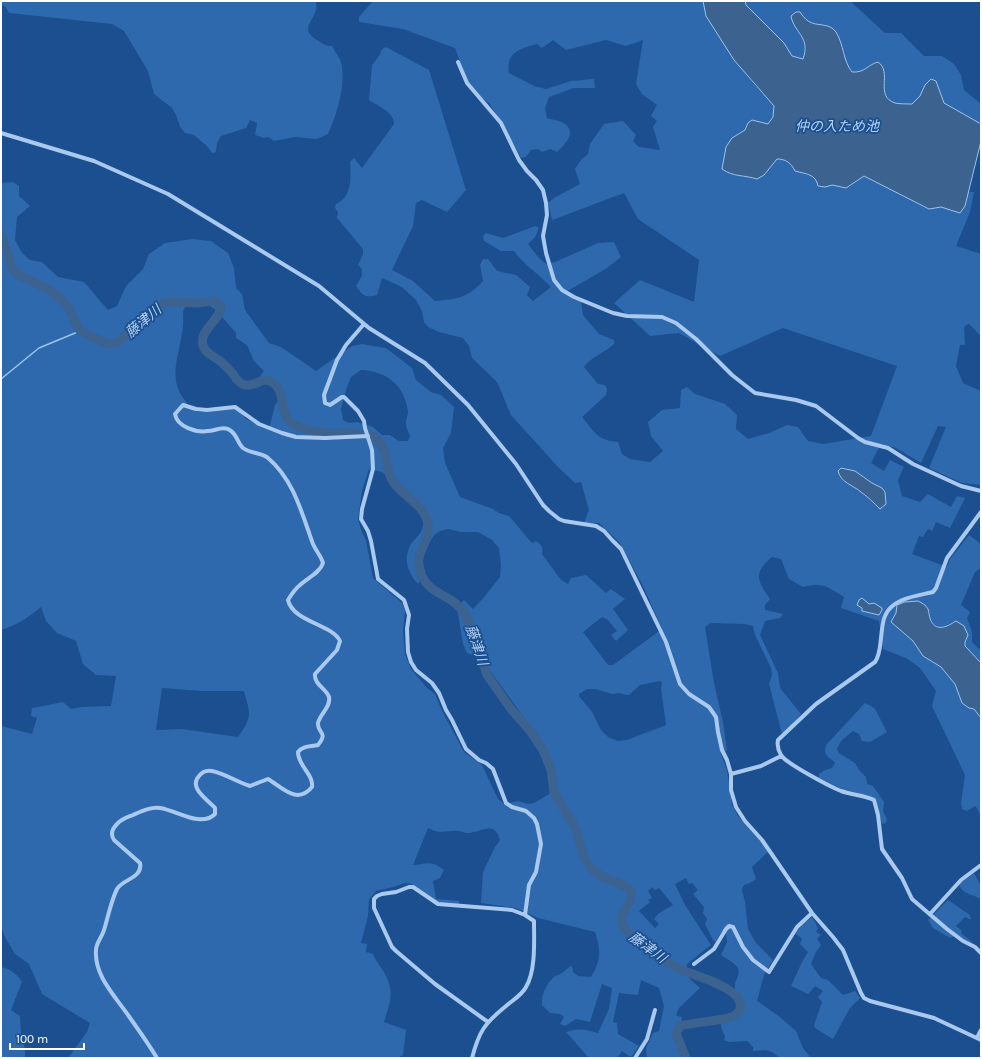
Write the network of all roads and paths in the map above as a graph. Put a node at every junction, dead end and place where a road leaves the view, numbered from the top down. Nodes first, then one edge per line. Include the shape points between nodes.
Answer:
1 (458, 62) dead end
2 (1, 133) edge
3 (364, 324) junction
4 (368, 436) junction
5 (981, 491) edge
6 (981, 512) edge
7 (781, 756) junction
8 (731, 774) junction
9 (981, 865) edge
10 (812, 913) junction
11 (525, 914) junction
12 (930, 914) junction
13 (981, 953) edge
14 (694, 964) dead end
15 (655, 1010) dead end
16 (488, 1022) junction
17 (981, 1030) edge
18 (979, 1039) edge
19 (157, 1058) edge
20 (472, 1058) edge
21 (635, 1058) edge

1 - 5 street via 467,83 501,123 519,160 543,190 547,215 543,236 546,253 554,280 562,290 613,313 662,317 676,323 755,394 796,400 816,406 858,438 888,448 919,467 961,486
2 - 3 street via 94,161 168,194 319,286
3 - 4 street via 337,360 324,400 330,405 344,397 361,415
3 - 8 street via 425,363 468,405 516,464 549,511 564,521 596,526 621,549 666,642 680,684 709,707 716,717 722,750
4 - 11 street via 373,468 361,519 371,541 378,579 404,600 409,615 406,629 408,652 412,662 416,670 432,683 439,693 466,749 493,769 506,804 526,811 537,824 541,844 536,872 529,885
4 - 19 street via 296,437 259,424 235,406 207,410 183,405 175,414 180,423 196,431 226,428 232,431 242,447 250,452 263,454 284,474 323,563 319,570 300,584 290,596 289,605 304,618 334,634 340,641 337,650 315,674 318,684 329,698 318,723 323,739 318,745 305,746 298,752 299,760 312,781 309,791 293,795 268,779 250,786 206,771 196,779 196,784 202,796 216,808 212,817 203,820 154,808 119,821 113,830 114,840 140,863 141,867 135,876 118,889 96,948 96,961 106,984
6 - 7 street via 947,558 933,592 895,603 889,609 883,622 879,653 875,662 816,704 778,740
7 - 8 street via 761,766
7 - 12 street via 803,772 841,791 874,800 882,849 912,898
8 - 10 street via 731,790 740,813 762,840
9 - 12 street via 961,880
10 - 14 street via 797,927 768,972 753,960 733,927 729,926 714,949
10 - 18 street via 843,950 864,998 934,1018
11 - 16 street via 534,921 534,950 529,981 523,992
11 - 16 street via 512,910 438,904 413,887 382,894 374,899 374,908 392,947 434,984
12 - 13 street
15 - 21 street via 647,1039
16 - 20 street via 475,1044
17 - 18 street

